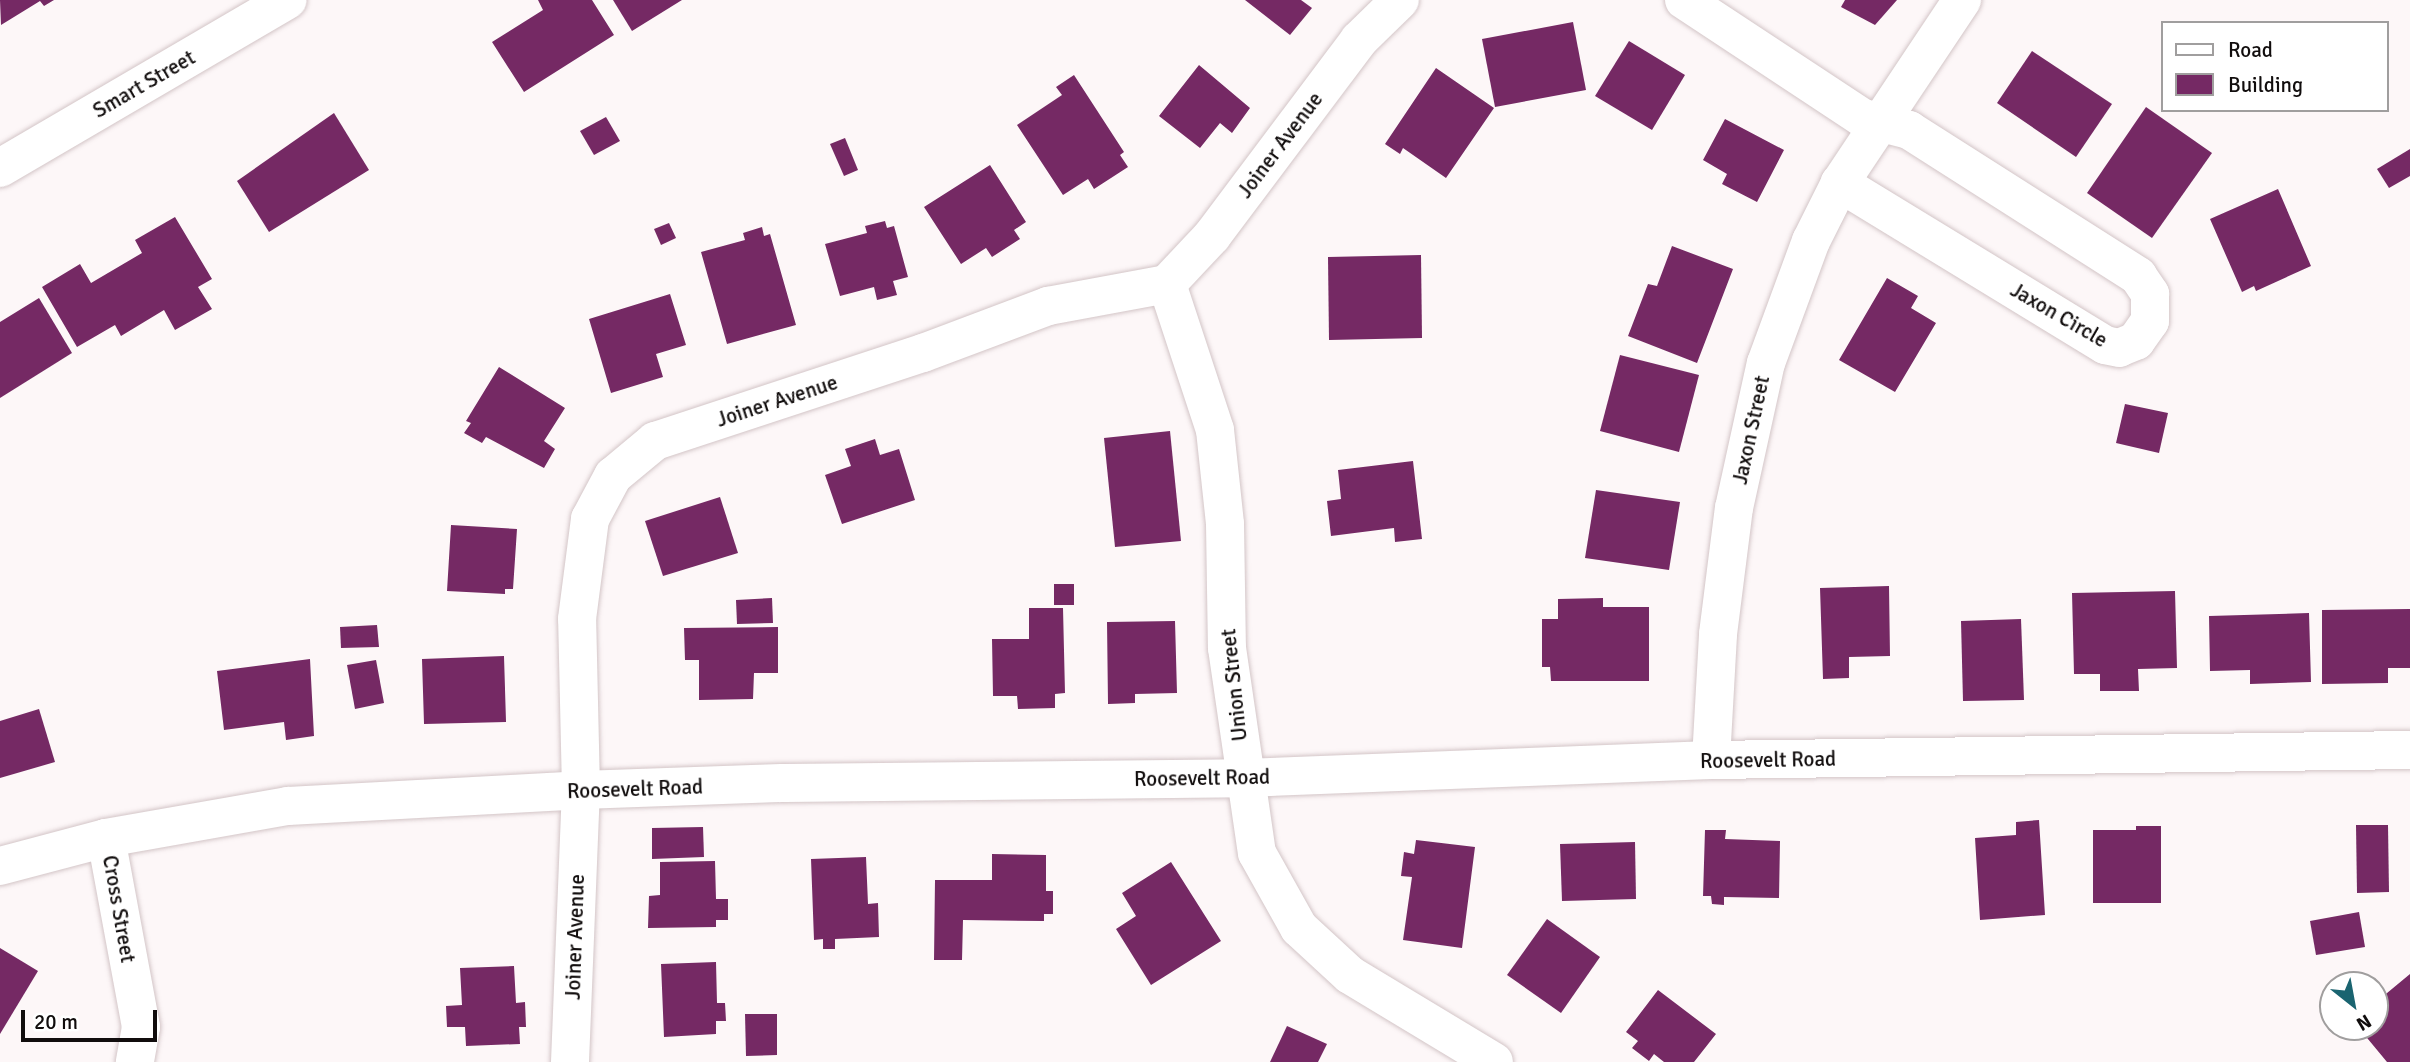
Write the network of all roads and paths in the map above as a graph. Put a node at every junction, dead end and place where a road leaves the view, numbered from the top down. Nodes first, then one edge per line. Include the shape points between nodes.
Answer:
1 (287, 0) edge
2 (1400, 0) edge
3 (1684, 0) edge
4 (1962, 0) edge
5 (1877, 123) junction
6 (0, 168) edge
7 (1840, 183) junction
8 (1167, 284) junction
9 (2410, 750) edge
10 (1711, 760) junction
11 (1244, 778) junction
12 (581, 790) junction
13 (106, 838) junction
14 (0, 866) edge
15 (135, 1062) edge
16 (570, 1062) edge
17 (1494, 1062) edge

1 - 6 street, Smart Street
2 - 8 street, Joiner Avenue via 1359,40 1212,236
3 - 5 street
4 - 5 street, Jaxon Street
5 - 7 street, Jaxon Street
5 - 7 street, Jaxon Circle via 1909,130 2138,276 2150,294 2150,321 2136,341 2119,348 2105,345
7 - 10 street, Jaxon Street via 1811,241 1763,376 1733,521 1718,634
8 - 11 street, Union Street via 1215,430 1225,524 1227,649
8 - 12 street, Joiner Avenue via 1048,306 923,353 655,441 637,453 613,476 590,519 577,619
9 - 10 street, Roosevelt Road
10 - 11 street, Roosevelt Road
11 - 12 street, Roosevelt Road
11 - 17 street, Union Street via 1257,853 1299,928 1350,975
12 - 13 street, Roosevelt Road via 288,806
12 - 16 street, Joiner Avenue
13 - 14 street, Roosevelt Road
13 - 15 street, Cross Street via 141,1027

